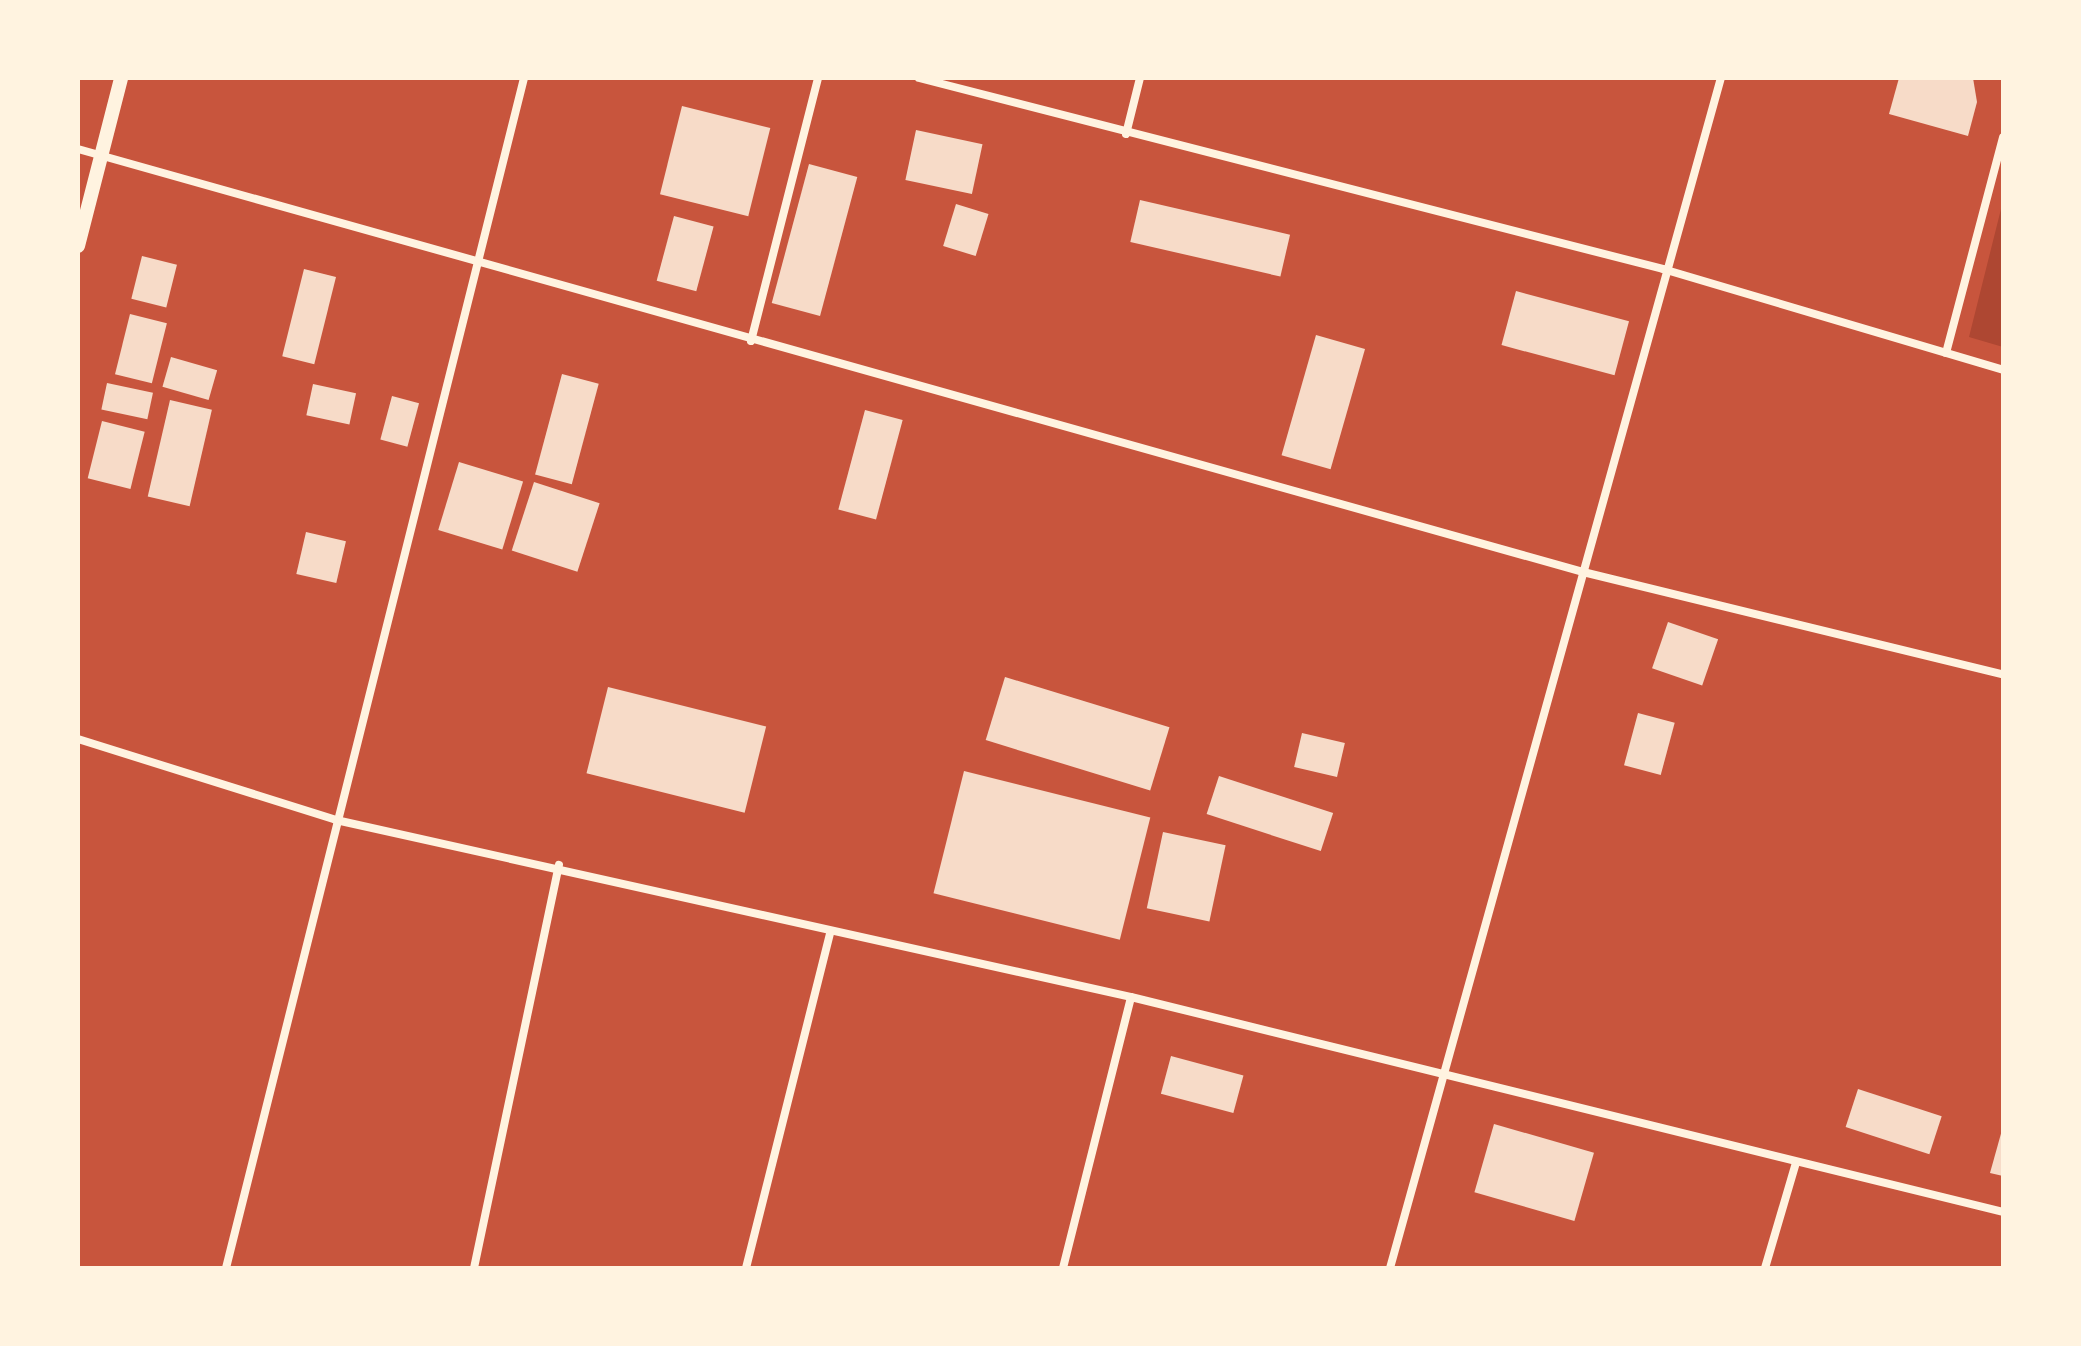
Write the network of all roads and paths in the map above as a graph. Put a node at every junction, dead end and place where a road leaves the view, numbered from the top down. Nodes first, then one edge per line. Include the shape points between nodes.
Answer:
1 (121, 78) edge
2 (524, 78) edge
3 (818, 78) edge
4 (919, 78) edge
5 (1140, 78) edge
6 (1721, 78) edge
7 (1126, 134) junction
8 (2003, 137) edge
9 (78, 149) edge
10 (101, 156) junction
11 (78, 246) edge
12 (475, 258) junction
13 (1663, 269) junction
14 (751, 341) junction
15 (1946, 353) junction
16 (2003, 370) edge
17 (1583, 572) junction
18 (2003, 674) edge
19 (78, 739) edge
20 (336, 820) junction
21 (559, 865) junction
22 (830, 933) junction
23 (1131, 997) junction
24 (1443, 1075) junction
25 (1796, 1163) junction
26 (2003, 1212) edge
27 (226, 1268) edge
28 (474, 1268) edge
29 (746, 1268) edge
30 (1063, 1268) edge
31 (1390, 1268) edge
32 (1765, 1268) edge

1 - 10 street
2 - 12 street
3 - 14 street
4 - 7 street
5 - 7 street
6 - 13 street
7 - 13 street
8 - 15 street
9 - 10 street
10 - 11 street
10 - 12 street
12 - 14 street
12 - 20 street
13 - 15 street
13 - 17 street
14 - 17 street
15 - 16 street
17 - 18 street
17 - 24 street
19 - 20 street
20 - 21 street
20 - 27 street
21 - 22 street
21 - 28 street
22 - 23 street
22 - 29 street
23 - 24 street
23 - 30 street
24 - 25 street
24 - 31 street
25 - 26 street
25 - 32 street

